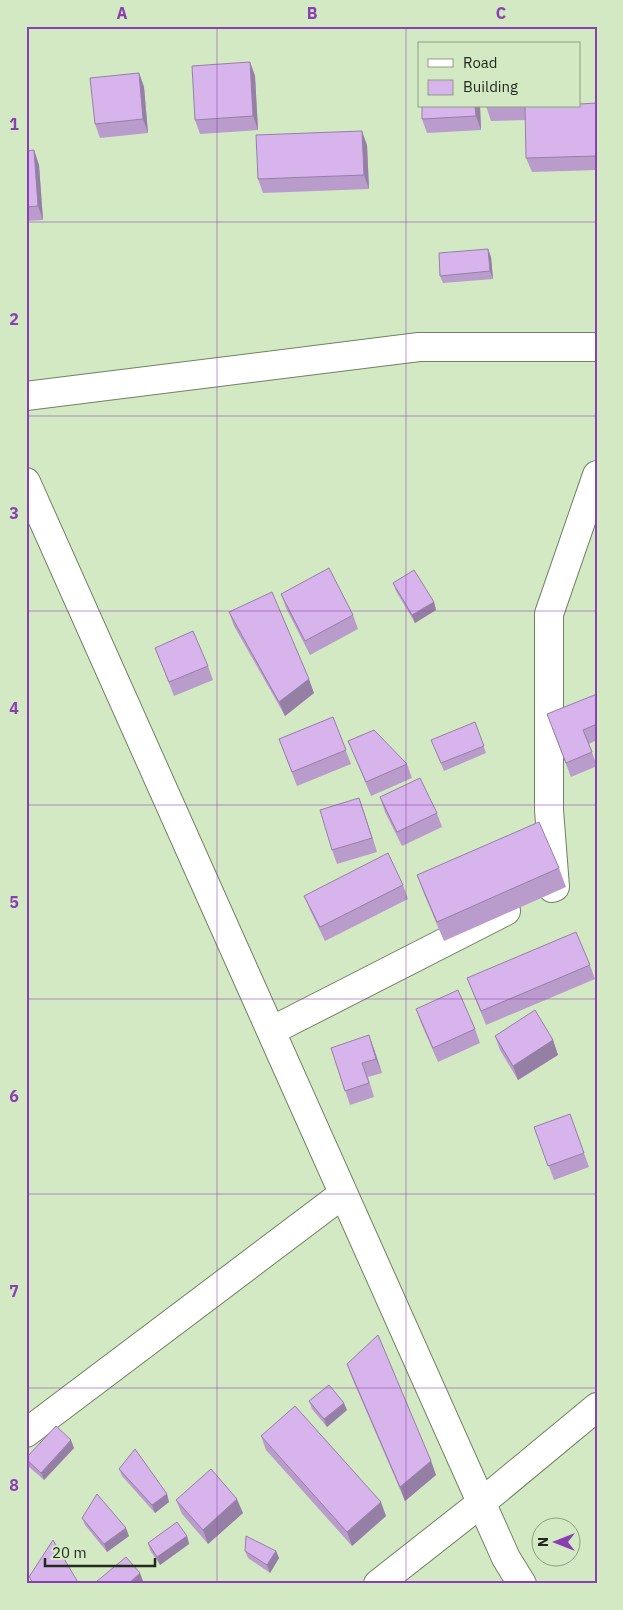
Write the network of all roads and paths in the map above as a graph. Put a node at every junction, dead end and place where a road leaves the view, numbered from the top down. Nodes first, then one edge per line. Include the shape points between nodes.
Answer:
1 (597, 347) edge
2 (26, 396) edge
3 (597, 475) edge
4 (26, 482) edge
5 (271, 1030) junction
6 (343, 1194) junction
7 (597, 1407) edge
8 (26, 1433) edge
9 (481, 1502) junction
10 (378, 1584) edge
11 (522, 1584) edge

1 - 2 street via 419,347
3 - 5 street via 549,614 549,810 555,887
4 - 5 street
5 - 6 street
6 - 8 street
6 - 9 street
7 - 9 street
9 - 10 street
9 - 11 street via 506,1558

